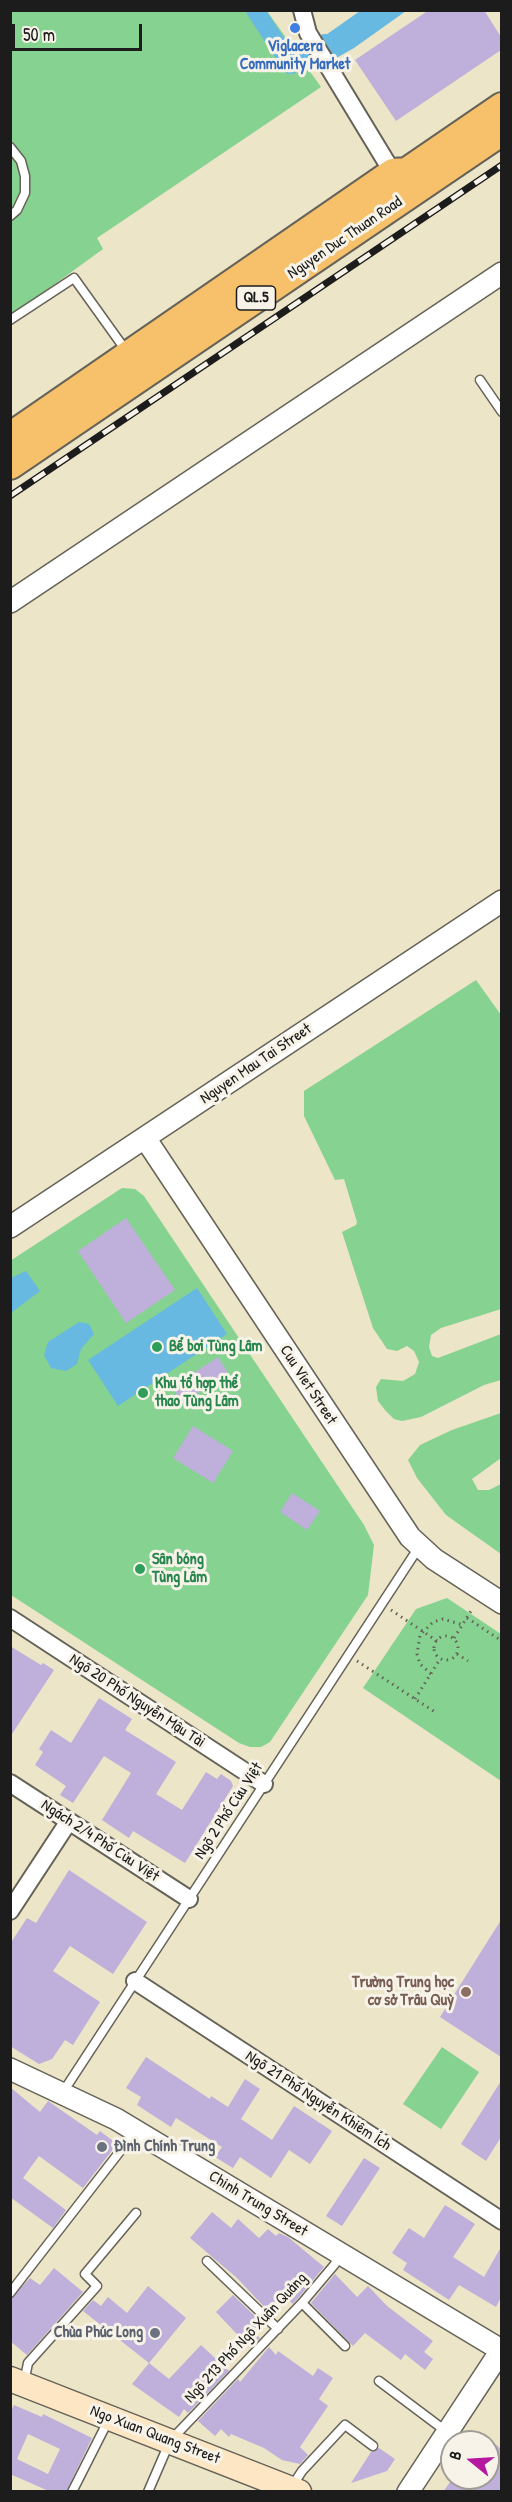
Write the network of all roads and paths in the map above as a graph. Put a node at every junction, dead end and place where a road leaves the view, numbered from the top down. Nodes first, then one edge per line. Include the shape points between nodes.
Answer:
1 (302, 10) edge
2 (501, 107) edge
3 (501, 131) edge
4 (10, 147) edge
5 (393, 173) junction
6 (10, 216) edge
7 (501, 273) edge
8 (10, 320) edge
9 (130, 356) junction
10 (480, 380) dead end
11 (501, 412) edge
12 (10, 437) edge
13 (10, 465) edge
14 (10, 602) edge
15 (501, 902) edge
16 (145, 1138) junction
17 (10, 1227) edge
18 (420, 1547) junction
19 (501, 1603) edge
20 (382, 1605) junction
21 (471, 1611) dead end
22 (10, 1617) edge
23 (467, 1618) junction
24 (463, 1624) junction
25 (423, 1632) junction
26 (454, 1638) junction
27 (437, 1641) junction
28 (501, 1641) edge
29 (457, 1654) junction
30 (348, 1656) junction
31 (440, 1659) junction
32 (468, 1661) dead end
33 (431, 1674) junction
34 (414, 1699) junction
35 (435, 1712) dead end
36 (10, 1783) edge
37 (264, 1784) junction
38 (69, 1821) junction
39 (189, 1899) junction
40 (10, 1911) edge
41 (135, 1981) junction
42 (10, 2068) edge
43 (63, 2092) junction
44 (136, 2131) junction
45 (136, 2213) dead end
46 (501, 2221) edge
47 (338, 2252) junction
48 (207, 2261) dead end
49 (10, 2293) edge
50 (302, 2303) junction
51 (278, 2329) junction
52 (345, 2346) dead end
53 (501, 2350) edge
54 (17, 2381) edge
55 (379, 2381) dead end
56 (110, 2418) junction
57 (444, 2430) edge
58 (448, 2430) edge
59 (170, 2441) junction
60 (440, 2443) edge
61 (373, 2446) dead end
62 (295, 2490) edge
63 (72, 2492) edge
64 (148, 2492) edge
65 (408, 2492) edge

1 - 5 street via 308,33
2 - 5 highway, Nguyen Duc Thuan Road / QL.5 via 407,172
3 - 13 highway, Nguyen Duc Thuan Road / QL.5
4 - 6 lane via 21,161 25,193
5 - 9 highway, Nguyen Duc Thuan Road / QL.5
7 - 14 street
8 - 9 lane via 74,278
9 - 12 highway, Nguyen Duc Thuan Road / QL.5
10 - 11 lane
15 - 16 street, Nguyen Mau Tai Street
16 - 17 street, Nguyen Mau Tai Street
16 - 18 street, Cuu Viet Street via 394,1515
18 - 19 street, Cuu Viet Street
18 - 20 lane, Ngõ 2 Phố Cửu Việt
20 - 25 path
20 - 30 lane, Ngõ 2 Phố Cửu Việt
21 - 23 path
22 - 37 street, Ngõ 20 Phố Nguyễn Mậu Tài
23 - 24 path
23 - 28 path
24 - 25 path via 452,1620 433,1622
24 - 26 path
25 - 27 path
25 - 33 path via 417,1654 420,1664
26 - 27 path via 443,1636
26 - 29 path via 459,1647
27 - 31 path via 435,1653
29 - 31 path via 448,1661
29 - 32 path
30 - 34 path
30 - 37 lane, Ngõ 2 Phố Cửu Việt
31 - 33 path
33 - 34 path
34 - 35 path
36 - 38 street, Ngách 2/4 Phố Cửu Việt
37 - 39 lane, Ngõ 2 Phố Cửu Việt
38 - 39 street, Ngách 2/4 Phố Cửu Việt
38 - 40 street
39 - 41 lane, Ngõ 2 Phố Cửu Việt
41 - 43 lane, Ngõ 2 Phố Cửu Việt
41 - 46 street, Ngõ 21 Phố Nguyễn Khiêm Ích
42 - 43 street, Chinh Trung Street
43 - 44 street, Chinh Trung Street
44 - 47 street, Chinh Trung Street
44 - 49 lane
45 - 54 lane via 85,2274 97,2286 28,2363
47 - 50 lane, Ngõ 213 Phố Ngô Xuân Quảng via 335,2264
47 - 53 street, Chinh Trung Street
48 - 51 lane
50 - 51 lane, Ngõ 213 Phố Ngô Xuân Quảng
50 - 52 lane
51 - 59 lane, Ngõ 213 Phố Ngô Xuân Quảng
53 - 58 street
54 - 56 main road, Ngo Xuan Quang Street
55 - 57 lane
56 - 59 main road, Ngo Xuan Quang Street
56 - 63 lane
59 - 62 main road, Ngo Xuan Quang Street
59 - 64 lane
60 - 65 street
61 - 62 lane via 345,2425 302,2471

